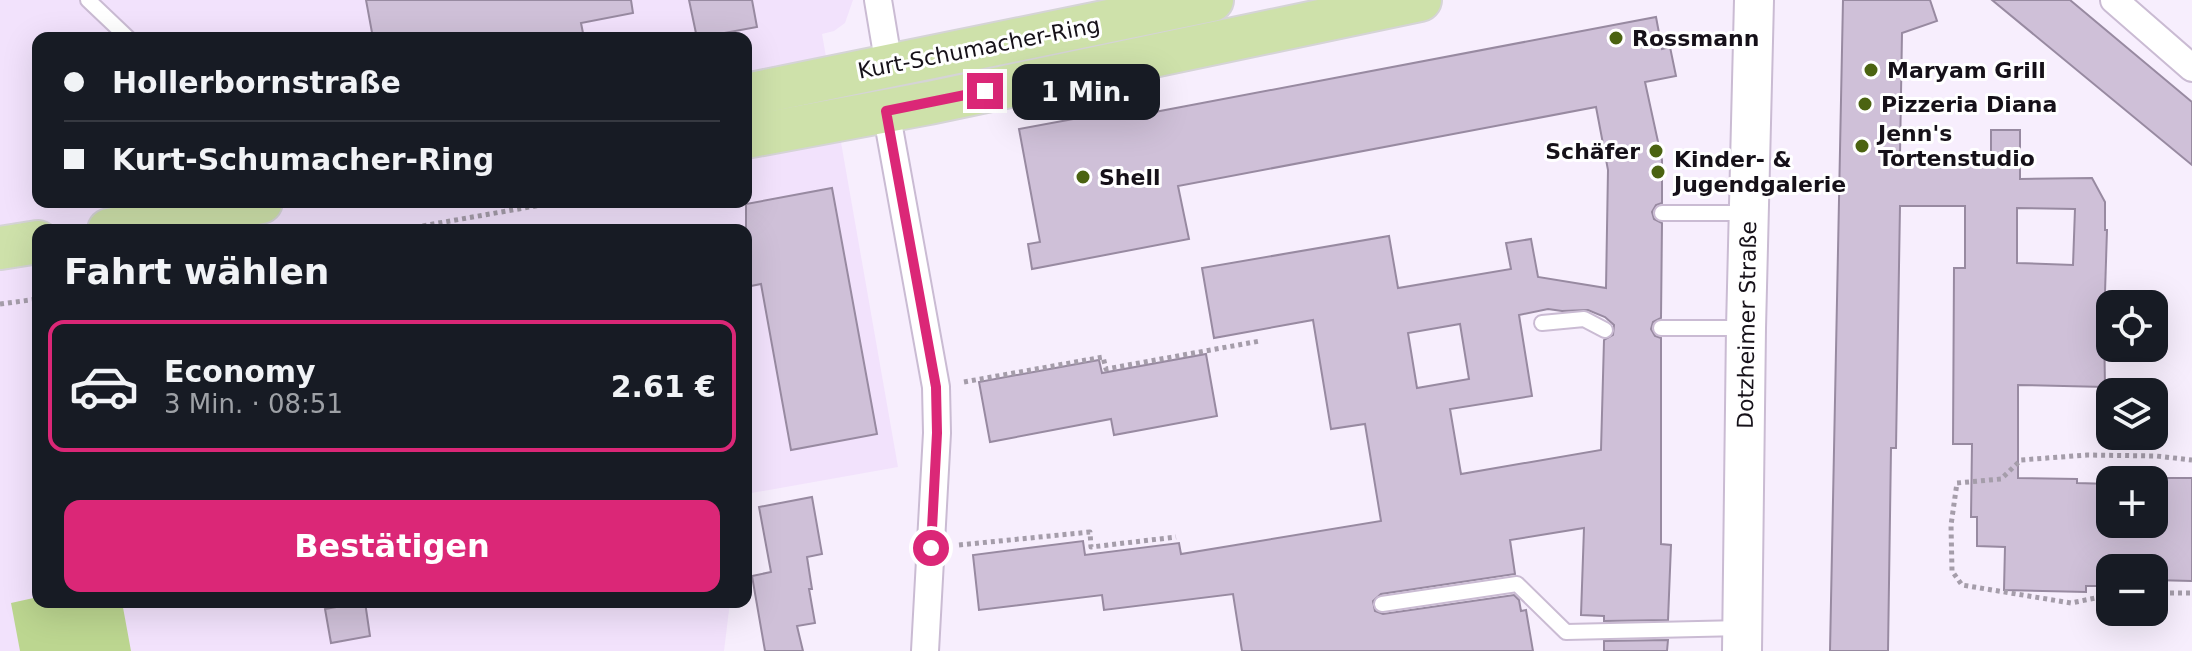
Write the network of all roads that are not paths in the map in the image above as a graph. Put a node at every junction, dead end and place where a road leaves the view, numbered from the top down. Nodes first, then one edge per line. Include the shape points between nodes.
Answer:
1 (88, 0) edge
2 (878, 0) edge
3 (1212, 0) edge
4 (1420, 0) edge
5 (1754, 0) edge
6 (2114, 0) edge
7 (1361, 6) edge
8 (122, 32) edge
9 (889, 66) junction
10 (2192, 68) edge
11 (752, 94) edge
12 (886, 111) junction
13 (752, 136) edge
14 (228, 208) edge
15 (1662, 213) dead end
16 (1749, 213) junction
17 (142, 224) edge
18 (32, 243) edge
19 (0, 248) edge
20 (1542, 323) dead end
21 (1661, 328) dead end
22 (1746, 328) junction
23 (1605, 330) dead end
24 (1382, 604) dead end
25 (1742, 639) edge
26 (925, 651) edge

1 - 8 lane
2 - 9 street
3 - 9 main road, Kurt-Schumacher-Ring
4 - 7 main road, Kurt-Schumacher-Ring
5 - 16 main road, Dotzheimer Straße
6 - 10 street
7 - 12 main road, Kurt-Schumacher-Ring
9 - 11 main road, Kurt-Schumacher-Ring
12 - 13 main road, Kurt-Schumacher-Ring
12 - 26 street via 936,387
14 - 17 main road
15 - 16 lane
16 - 22 main road, Dotzheimer Straße
18 - 19 main road
20 - 23 lane via 1584,319
21 - 22 lane
22 - 25 main road, Dotzheimer Straße
24 - 25 lane via 1517,584 1566,632

